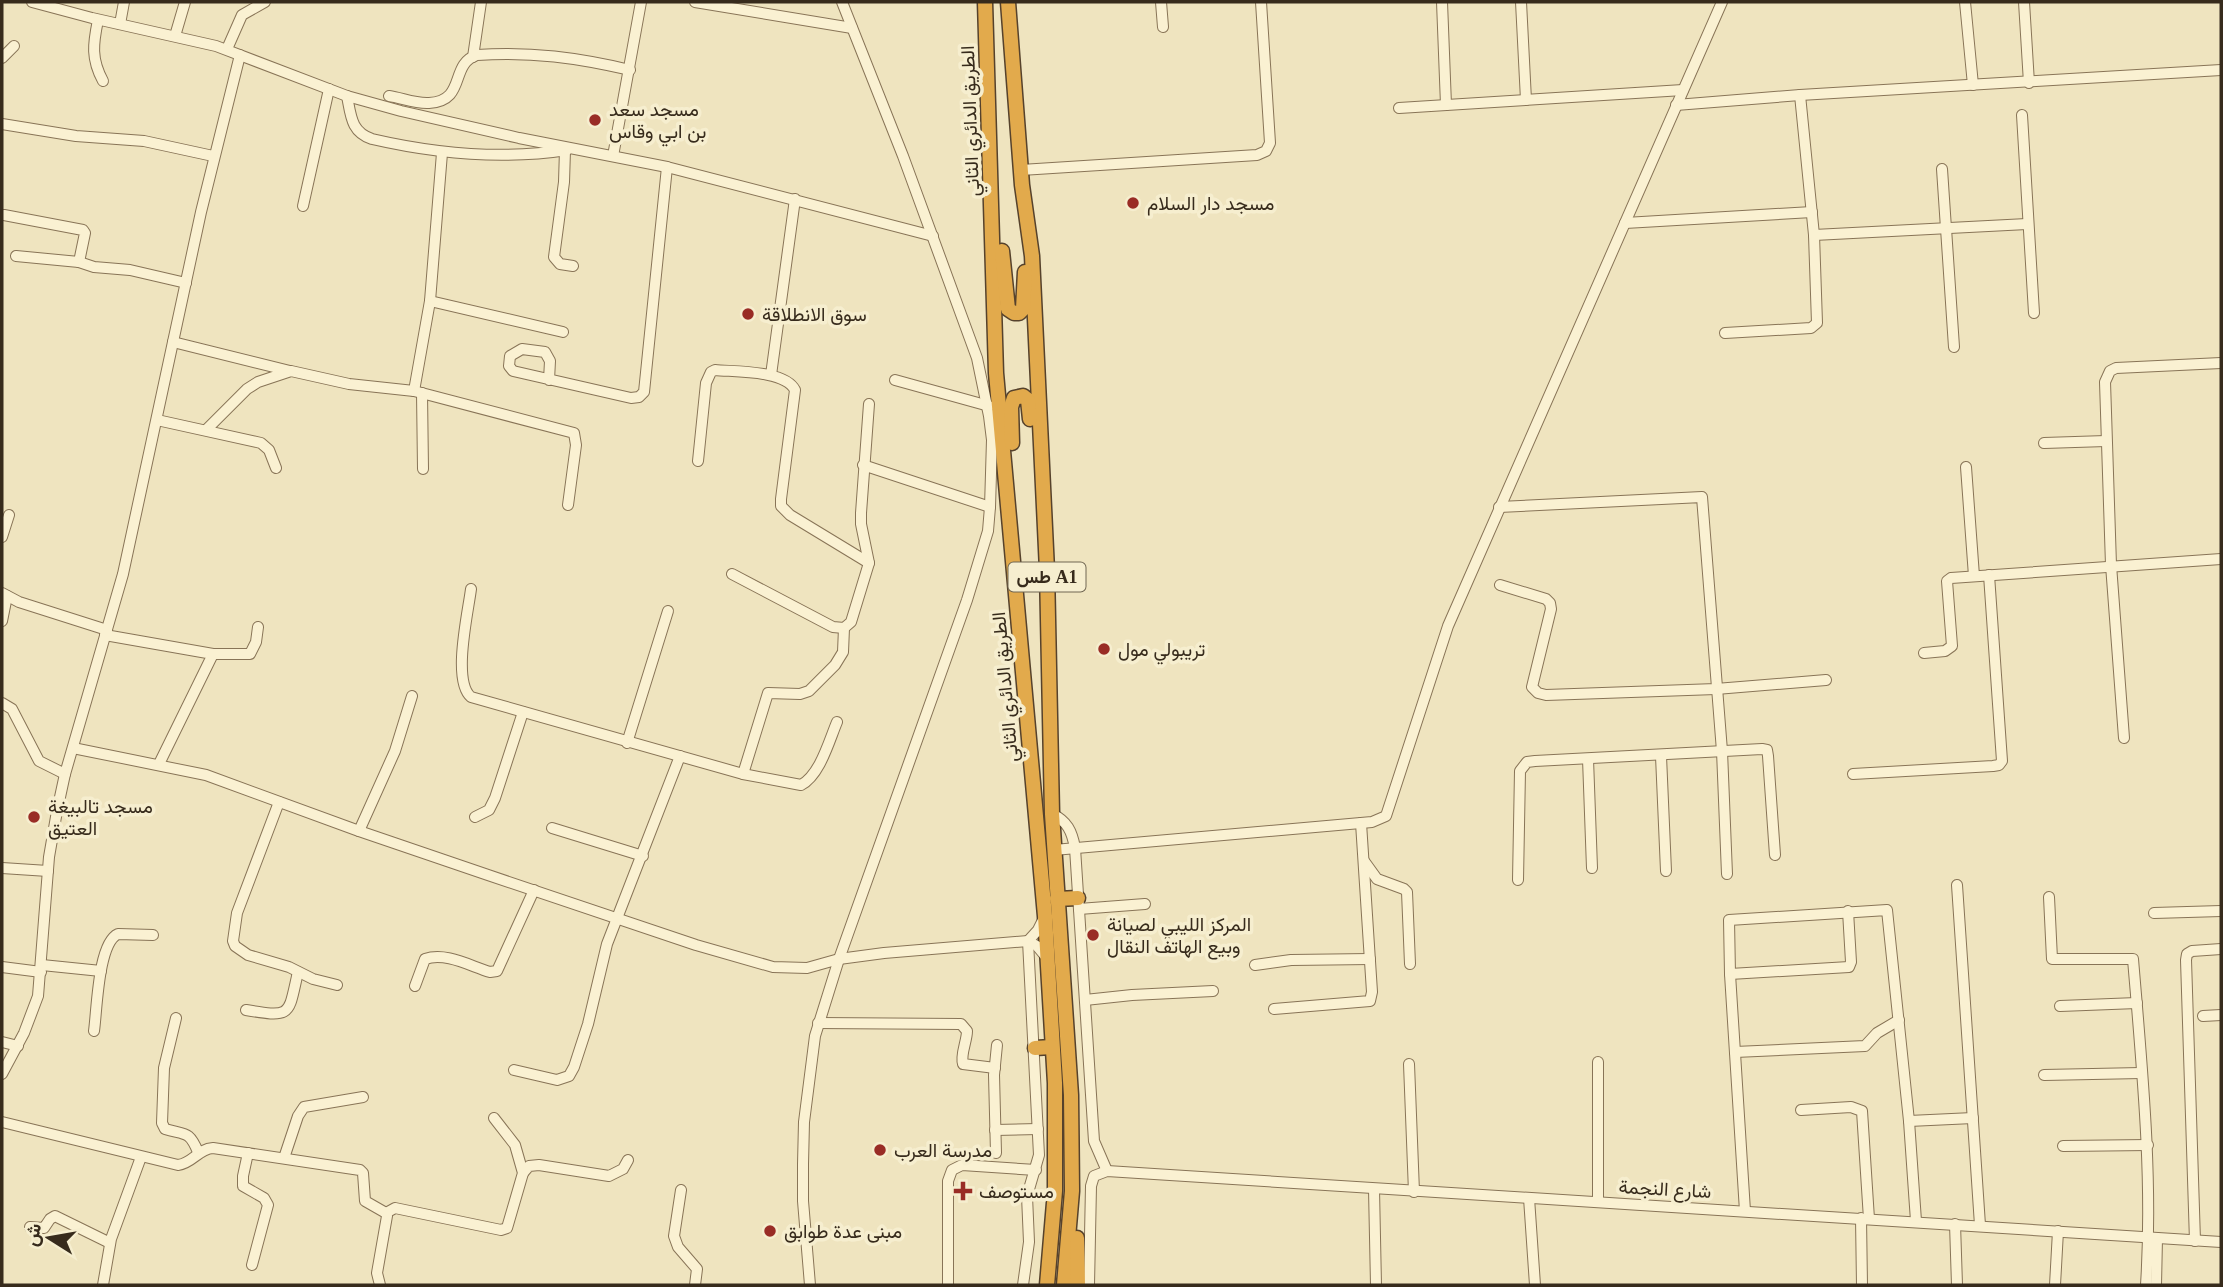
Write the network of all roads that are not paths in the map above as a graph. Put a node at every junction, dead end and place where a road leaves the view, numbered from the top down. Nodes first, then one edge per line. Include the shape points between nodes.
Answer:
1 (32, 2) edge
2 (124, 2) edge
3 (185, 2) edge
4 (265, 2) edge
5 (481, 2) edge
6 (641, 2) edge
7 (695, 2) edge
8 (842, 2) edge
9 (985, 2) edge
10 (990, 2) edge
11 (1008, 2) edge
12 (1161, 2) edge
13 (1261, 2) edge
14 (1442, 2) edge
15 (1521, 2) edge
16 (1723, 2) edge
17 (1965, 2) edge
18 (2024, 2) edge
19 (98, 20) junction
20 (120, 24) junction
21 (1163, 27) dead end
22 (852, 28) junction
23 (175, 36) junction
24 (14, 46) dead end
25 (227, 49) junction
26 (240, 55) junction
27 (472, 57) junction
28 (2, 58) edge
29 (630, 70) junction
30 (2221, 70) edge
31 (103, 81) dead end
32 (2029, 83) junction
33 (1973, 86) junction
34 (329, 89) junction
35 (1683, 90) junction
36 (1800, 95) junction
37 (347, 96) junction
38 (389, 96) dead end
39 (1527, 100) junction
40 (1446, 105) junction
41 (1676, 105) junction
42 (1399, 108) dead end
43 (2022, 115) dead end
44 (2, 124) edge
45 (578, 149) junction
46 (565, 150) junction
47 (442, 153) junction
48 (213, 156) junction
49 (613, 156) junction
50 (667, 167) junction
51 (1942, 169) dead end
52 (1021, 177) junction
53 (795, 199) junction
54 (303, 206) dead end
55 (1812, 212) junction
56 (4, 215) dead end
57 (1625, 223) junction
58 (2027, 224) junction
59 (1947, 228) junction
60 (1814, 235) junction
61 (933, 236) junction
62 (16, 256) dead end
63 (79, 262) junction
64 (573, 266) dead end
65 (186, 283) junction
66 (430, 301) junction
67 (2034, 313) dead end
68 (563, 332) dead end
69 (1725, 333) dead end
70 (173, 342) junction
71 (1954, 347) dead end
72 (2221, 363) edge
73 (291, 371) junction
74 (771, 375) junction
75 (549, 380) junction
76 (895, 380) dead end
77 (418, 392) junction
78 (869, 404) dead end
79 (989, 406) junction
80 (157, 420) junction
81 (206, 430) junction
82 (2106, 441) junction
83 (2044, 443) dead end
84 (698, 461) dead end
85 (863, 466) junction
86 (1966, 467) dead end
87 (276, 468) dead end
88 (423, 469) dead end
89 (569, 505) dead end
90 (990, 507) junction
91 (1499, 507) junction
92 (9, 515) dead end
93 (2, 537) edge
94 (2221, 559) edge
95 (869, 563) junction
96 (2111, 565) junction
97 (1014, 566) junction
98 (1047, 570) junction
99 (732, 574) dead end
100 (1989, 575) junction
101 (1974, 576) junction
102 (1500, 585) dead end
103 (471, 589) dead end
104 (4, 594) edge
105 (668, 611) dead end
106 (2, 621) edge
107 (258, 627) dead end
108 (844, 628) junction
109 (106, 632) junction
110 (1924, 653) dead end
111 (213, 654) junction
112 (1826, 680) dead end
113 (1716, 690) junction
114 (412, 696) dead end
115 (2, 703) edge
116 (523, 712) junction
117 (837, 722) dead end
118 (2124, 738) dead end
119 (627, 743) junction
120 (73, 748) junction
121 (1722, 751) junction
122 (680, 755) junction
123 (1661, 756) junction
124 (1588, 760) junction
125 (159, 764) junction
126 (65, 774) junction
127 (743, 774) junction
128 (1853, 774) dead end
129 (278, 802) junction
130 (1052, 814) junction
131 (475, 817) dead end
132 (1361, 823) junction
133 (552, 828) dead end
134 (359, 831) junction
135 (1075, 848) junction
136 (1054, 850) junction
137 (643, 856) junction
138 (1775, 856) dead end
139 (1364, 861) junction
140 (2, 868) edge
141 (1592, 868) dead end
142 (1666, 870) dead end
143 (48, 871) junction
144 (1727, 874) dead end
145 (1518, 880) dead end
146 (1957, 885) dead end
147 (534, 890) junction
148 (2049, 897) dead end
149 (1057, 899) junction
150 (1079, 903) junction
151 (1145, 904) dead end
152 (1848, 911) junction
153 (2221, 911) edge
154 (2154, 913) dead end
155 (1045, 916) junction
156 (618, 918) junction
157 (153, 935) dead end
158 (1028, 941) junction
159 (2221, 948) edge
160 (1047, 958) junction
161 (839, 959) junction
162 (1370, 959) junction
163 (1410, 964) dead end
164 (1255, 965) dead end
165 (2, 967) edge
166 (41, 969) junction
167 (101, 971) junction
168 (298, 972) junction
169 (1730, 974) junction
170 (337, 985) dead end
171 (415, 986) dead end
172 (1213, 990) dead end
173 (1085, 1000) junction
174 (2137, 1003) junction
175 (2060, 1006) dead end
176 (1274, 1009) dead end
177 (246, 1010) dead end
178 (2221, 1015) edge
179 (2203, 1016) dead end
180 (176, 1018) dead end
181 (1899, 1020) junction
182 (818, 1023) junction
183 (94, 1031) dead end
184 (2, 1042) edge
185 (998, 1045) dead end
186 (18, 1046) junction
187 (1035, 1048) junction
188 (1052, 1048) junction
189 (1735, 1052) junction
190 (1598, 1062) dead end
191 (1409, 1064) dead end
192 (995, 1068) junction
193 (514, 1070) dead end
194 (2141, 1073) junction
195 (2, 1074) edge
196 (2044, 1075) dead end
197 (363, 1097) dead end
198 (1801, 1110) dead end
199 (494, 1118) dead end
200 (1973, 1118) junction
201 (1909, 1121) junction
202 (2, 1122) edge
203 (995, 1129) junction
204 (1038, 1129) junction
205 (2148, 1145) junction
206 (2063, 1146) dead end
207 (198, 1153) junction
208 (248, 1153) junction
209 (996, 1153) dead end
210 (1073, 1153) junction
211 (141, 1157) junction
212 (284, 1158) junction
213 (628, 1160) dead end
214 (1036, 1170) junction
215 (1107, 1171) junction
216 (523, 1173) junction
217 (1374, 1189) junction
218 (681, 1190) dead end
219 (1414, 1192) junction
220 (1529, 1198) junction
221 (1598, 1202) junction
222 (1745, 1211) junction
223 (386, 1213) junction
224 (1865, 1218) junction
225 (1916, 1221) junction
226 (1955, 1224) junction
227 (1980, 1225) junction
228 (30, 1227) dead end
229 (2058, 1231) junction
230 (2153, 1238) junction
231 (2195, 1241) junction
232 (2221, 1242) edge
233 (110, 1243) junction
234 (251, 1265) dead end
235 (103, 1285) edge
236 (380, 1285) edge
237 (695, 1285) edge
238 (810, 1285) edge
239 (948, 1285) edge
240 (1023, 1285) edge
241 (1047, 1285) edge
242 (1064, 1285) edge
243 (1078, 1285) edge
244 (1089, 1285) edge
245 (1096, 1285) edge
246 (1376, 1285) edge
247 (1535, 1285) edge
248 (1862, 1285) edge
249 (1957, 1285) edge
250 (2055, 1285) edge
251 (2146, 1285) edge
252 (2156, 1285) edge

1 - 19 street
2 - 20 street
3 - 23 street
4 - 25 street via 242,15
5 - 27 street
6 - 29 street
7 - 22 street
8 - 22 street
9 - 97 highway, الطريق الدائري الثاني / طس A1 via 996,373
10 - 52 highway via 1002,258 1008,309 1016,314 1023,309 1025,273
11 - 52 highway, الطريق الدائري الثاني / طس A1
12 - 21 street
13 - 52 street via 1270,143 1266,151
14 - 40 street
15 - 39 street
16 - 35 street
17 - 33 street
18 - 32 street
19 - 20 street
19 - 31 street via 93,57
20 - 23 street
22 - 61 street
23 - 25 street
24 - 28 street
25 - 26 street
26 - 34 street
26 - 48 street
27 - 29 street via 546,54
27 - 38 street via 449,97 426,103
29 - 49 street
30 - 32 street
32 - 33 street
33 - 36 street
34 - 37 street
34 - 54 street
35 - 39 street
35 - 41 street
36 - 41 street
36 - 55 street
37 - 45 street via 457,125
37 - 47 street via 352,122 362,135
39 - 40 street
40 - 42 street
41 - 57 street
43 - 58 street
44 - 48 street via 136,140
45 - 46 street
45 - 49 street
46 - 47 street via 517,155
46 - 64 street via 554,257 560,264
47 - 66 street
48 - 65 street
49 - 50 street
50 - 53 street
50 - 75 street via 644,392 635,398
51 - 59 street
52 - 98 highway, الطريق الدائري الثاني / طس A1 via 1032,256
53 - 61 street
53 - 74 street
55 - 57 street
55 - 60 street
56 - 63 street via 83,230
57 - 91 street
58 - 59 street
58 - 67 street
59 - 60 street
59 - 71 street
60 - 69 street via 1817,323 1811,328
61 - 79 street via 967,327
62 - 63 street
63 - 65 street
65 - 70 street
66 - 68 street
66 - 77 street
70 - 73 street
70 - 80 street
72 - 82 street via 2110,371 2105,382
73 - 77 street
73 - 81 street via 258,382 238,395
74 - 84 street via 711,372
74 - 95 street via 789,381 794,390 782,506
75 - 75 street via 513,371 510,356 522,349 545,352 550,362
76 - 79 street
77 - 88 street
77 - 89 street via 575,433
78 - 85 street
79 - 90 street
80 - 81 street
80 - 109 street
81 - 87 street via 261,443
82 - 83 street
82 - 96 street
85 - 90 street
85 - 95 street via 861,524
86 - 101 street
90 - 161 street via 988,531 967,600
91 - 113 street via 1702,497
91 - 132 street via 1448,626 1386,816
92 - 93 street
94 - 96 street
95 - 108 street via 851,622
96 - 100 street
96 - 118 street
97 - 98 highway via 1017,535 1011,404 1020,396 1029,403 1038,528
97 - 155 highway, الطريق الدائري الثاني / طس A1
98 - 130 highway, الطريق الدائري الثاني / طس A1
99 - 108 street via 833,627
100 - 101 street
100 - 128 street via 2002,761 1993,766
101 - 110 street via 1948,579 1952,646
102 - 113 street via 1550,603 1533,675 1532,687 1538,693
103 - 116 street via 462,663 464,689 471,697
104 - 106 street
104 - 109 street
105 - 119 street
107 - 111 street via 250,653
108 - 127 street via 844,652 808,691 768,693
109 - 111 street
109 - 120 street
111 - 125 street
112 - 113 street
113 - 121 street
114 - 134 street via 395,751
115 - 126 street via 12,709 39,761
116 - 119 street
116 - 131 street via 495,798 489,810
117 - 127 street via 807,782 801,785
119 - 122 street
120 - 125 street
120 - 126 street
121 - 123 street
121 - 138 street via 1767,750
121 - 144 street
122 - 127 street
122 - 137 street
123 - 124 street
123 - 142 street
124 - 141 street
124 - 145 street via 1527,762 1522,766
125 - 129 street via 206,775
126 - 143 street
129 - 134 street
129 - 168 street via 232,935 243,953
130 - 135 street via 1066,823
130 - 136 highway, الطريق الدائري الثاني / طس A1
132 - 135 street
132 - 139 street
133 - 137 street
134 - 147 street
135 - 136 street
135 - 150 street
136 - 149 highway, الطريق الدائري الثاني / طس A1
137 - 156 street
139 - 162 street
139 - 163 street via 1377,879 1406,892
140 - 143 street
143 - 166 street
146 - 200 street
147 - 156 street
147 - 171 street via 497,971 430,958
148 - 174 street via 2052,959 2133,959
149 - 150 highway
149 - 210 highway, الطريق الدائري الثاني / طس A1
150 - 151 street
150 - 173 street
152 - 169 street via 1729,920
152 - 169 street via 1849,967
152 - 181 street via 1887,910
153 - 154 street
155 - 158 street
155 - 160 highway, الطريق الدائري الثاني / طس A1
156 - 161 street via 773,967 807,968
156 - 193 street via 569,1076 550,1080
157 - 167 street via 114,935
158 - 160 street
158 - 161 street
158 - 187 street
159 - 231 street via 2192,951 2186,960
160 - 188 highway, الطريق الدائري الثاني / طس A1
161 - 182 street
162 - 164 street
162 - 176 street via 1372,996 1368,1003
165 - 166 street
166 - 167 street
166 - 186 street via 38,996
167 - 183 street
168 - 170 street
168 - 177 street via 284,1013
169 - 189 street
172 - 173 street
173 - 215 street via 1094,1141
174 - 175 street
174 - 194 street
178 - 179 street
180 - 207 street via 164,1068 162,1123 165,1129 188,1135
181 - 189 street via 1865,1046
181 - 201 street
182 - 192 street via 961,1024 967,1031 963,1064
182 - 238 street via 803,1164
184 - 186 street
185 - 192 street
186 - 195 street
187 - 188 highway
187 - 204 street
188 - 241 highway, الطريق الدائري الثاني / طس A1 via 1056,1155
189 - 222 street
190 - 221 street
191 - 219 street
192 - 203 street
194 - 196 street
194 - 205 street
197 - 212 street via 304,1107
198 - 224 street via 1851,1107 1862,1111
199 - 216 street via 515,1145
200 - 201 street
200 - 227 street
201 - 225 street
202 - 211 street
203 - 204 street
203 - 209 street
204 - 214 street
205 - 206 street
205 - 230 street
207 - 208 street via 213,1148
207 - 211 street via 178,1165
208 - 212 street
208 - 234 street via 243,1186 268,1205
210 - 242 highway, الطريق الدائري الثاني
210 - 243 highway
211 - 233 street
212 - 223 street via 360,1170 365,1201
213 - 216 street via 623,1169 608,1176 539,1165 529,1166
214 - 239 street via 962,1165 952,1170 948,1181
214 - 240 street via 1027,1196 1029,1241
215 - 217 street, شارع النجمة
215 - 244 street via 1094,1176 1091,1186
216 - 223 street via 505,1230 396,1208
217 - 219 street, شارع النجمة
217 - 246 street
218 - 237 street via 674,1236 697,1269
219 - 220 street, شارع النجمة
220 - 221 street, شارع النجمة
220 - 247 street
221 - 222 street, شارع النجمة
222 - 224 street, شارع النجمة
223 - 236 street via 377,1273
224 - 225 street, شارع النجمة
224 - 248 street
225 - 226 street, شارع النجمة
226 - 227 street, شارع النجمة
226 - 249 street
227 - 229 street, شارع النجمة
228 - 233 street via 44,1228 55,1216
229 - 230 street, شارع النجمة
229 - 250 street
230 - 231 street, شارع النجمة
230 - 251 street
230 - 252 street
231 - 232 street, شارع النجمة
233 - 235 street
244 - 245 street

